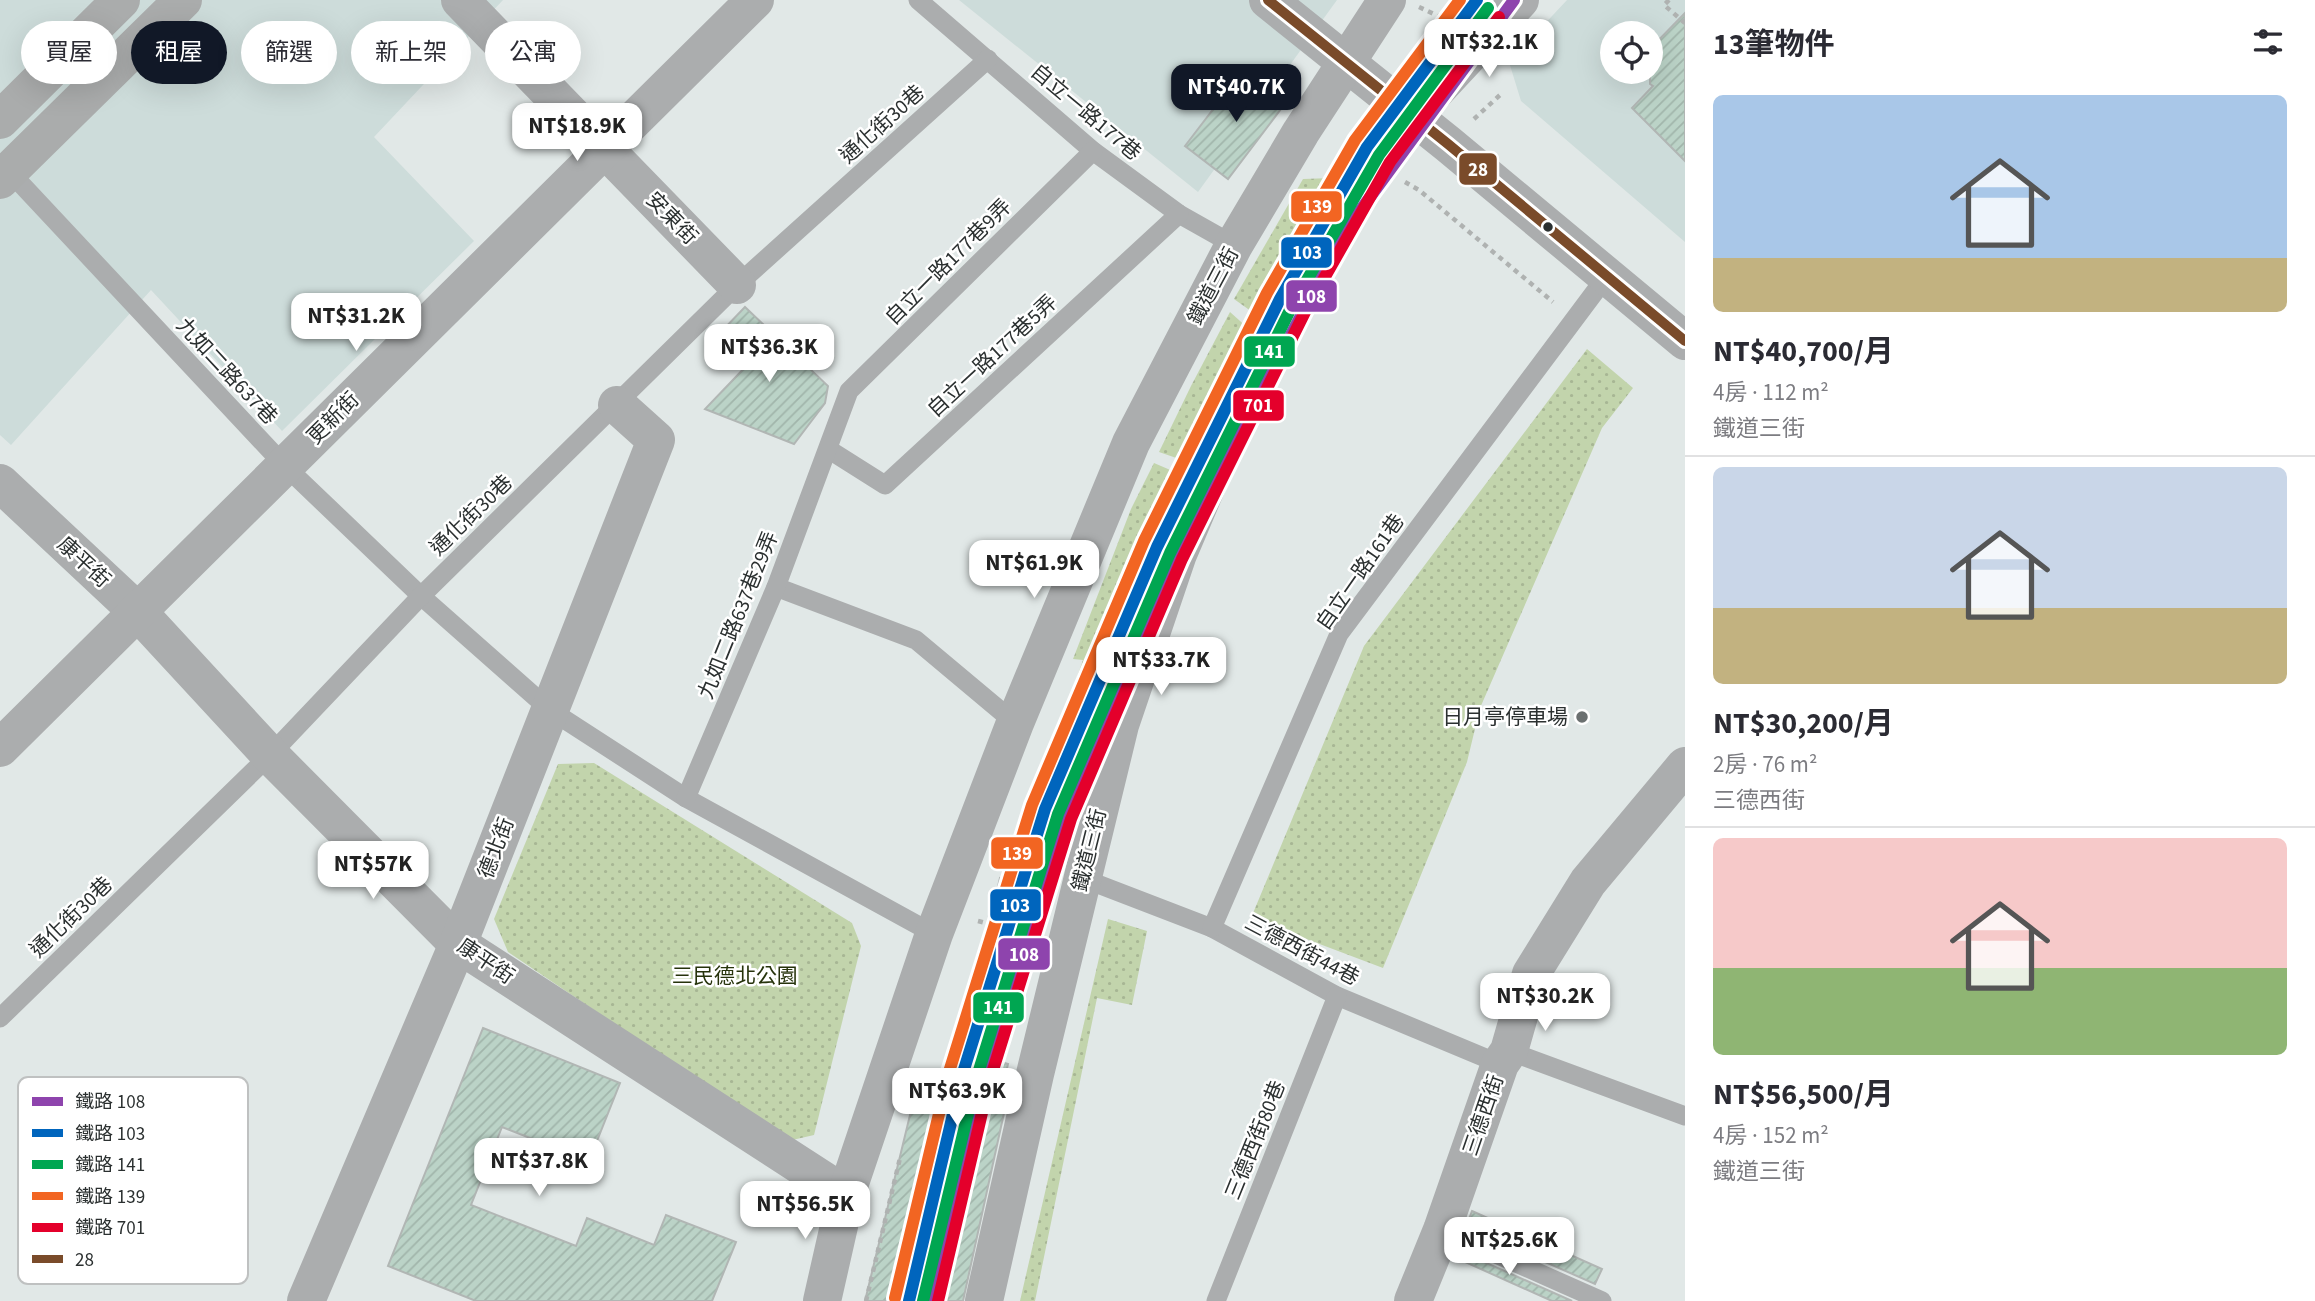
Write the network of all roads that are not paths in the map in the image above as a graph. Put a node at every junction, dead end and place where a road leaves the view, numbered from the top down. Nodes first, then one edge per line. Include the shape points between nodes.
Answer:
1 (121, 0) edge
2 (183, 0) edge
3 (460, 0) edge
4 (755, 0) edge
5 (918, 0) edge
6 (1268, 0) edge
7 (1520, 0) edge
8 (1403, 4) edge
9 (988, 59) junction
10 (1347, 63) junction
11 (1412, 116) junction
12 (0, 120) edge
13 (604, 149) junction
14 (1093, 151) junction
15 (5, 176) edge
16 (1179, 214) junction
17 (1234, 245) junction
18 (1606, 277) junction
19 (737, 285) junction
20 (1685, 341) edge
21 (617, 405) junction
22 (828, 449) junction
23 (285, 466) junction
24 (0, 483) edge
25 (776, 587) junction
26 (421, 596) junction
27 (138, 612) junction
28 (550, 710) junction
29 (1015, 723) junction
30 (0, 748) edge
31 (270, 755) junction
32 (1680, 781) edge
33 (686, 798) junction
34 (1082, 878) junction
35 (1212, 928) junction
36 (934, 934) junction
37 (458, 944) junction
38 (1337, 996) junction
39 (0, 1018) edge
40 (1505, 1058) junction
41 (1685, 1116) edge
42 (846, 1195) junction
43 (1442, 1230) junction
44 (306, 1301) edge
45 (822, 1301) edge
46 (984, 1301) edge
47 (1216, 1301) edge
48 (1413, 1301) edge
49 (1602, 1301) edge

1 - 12 street
2 - 15 street
3 - 13 street, 安東街
4 - 13 street, 更新街
5 - 9 lane, 自立一路177巷
6 - 10 street
7 - 11 street, 鐵道三街
8 - 10 street, 鐵道三街
9 - 14 lane, 自立一路177巷
9 - 19 lane, 通化街30巷
10 - 11 street
10 - 17 street, 鐵道三街
11 - 18 street
11 - 34 street, 鐵道三街 via 1370,169 1279,330 1226,441 1178,554 1119,725
13 - 19 street, 安東街
13 - 23 street, 更新街
14 - 16 lane, 自立一路177巷
14 - 22 lane, 自立一路177巷9弄 via 849,391
15 - 23 lane, 九如二路637巷
16 - 17 lane, 自立一路177巷
16 - 22 lane, 自立一路177巷5弄 via 885,485
17 - 29 street, 鐵道三街 via 1130,443
18 - 20 street
18 - 35 lane, 自立一路161巷 via 1339,634
19 - 21 lane, 通化街30巷
21 - 26 lane, 通化街30巷
21 - 28 street, 德北街 via 656,440
22 - 25 lane, 九如二路637巷29弄
23 - 26 lane, 九如二路637巷
23 - 27 street, 更新街
24 - 27 street, 康平街
25 - 29 lane via 916,640
25 - 33 lane, 九如二路637巷29弄
26 - 28 lane, 九如二路637巷
26 - 31 lane, 通化街30巷
27 - 30 street, 更新街
27 - 31 street, 康平街
28 - 33 lane, 九如二路637巷
28 - 37 street, 德北街
29 - 36 street, 鐵道三街
31 - 37 street, 康平街
31 - 39 lane, 通化街30巷
32 - 40 street, 三德西街 via 1587,882 1531,974
33 - 36 lane, 九如二路637巷
34 - 35 lane, 三德西街44巷
34 - 46 street, 鐵道三街
35 - 38 lane, 三德西街44巷
36 - 42 street, 鐵道三街
37 - 42 street, 康平街
37 - 44 street, 德北街
38 - 40 lane, 三德西街44巷
38 - 47 lane, 三德西街80巷
40 - 41 lane, 三德西街44巷
40 - 43 street, 三德西街
42 - 45 street, 鐵道三街
43 - 48 street, 三德西街
43 - 49 lane

